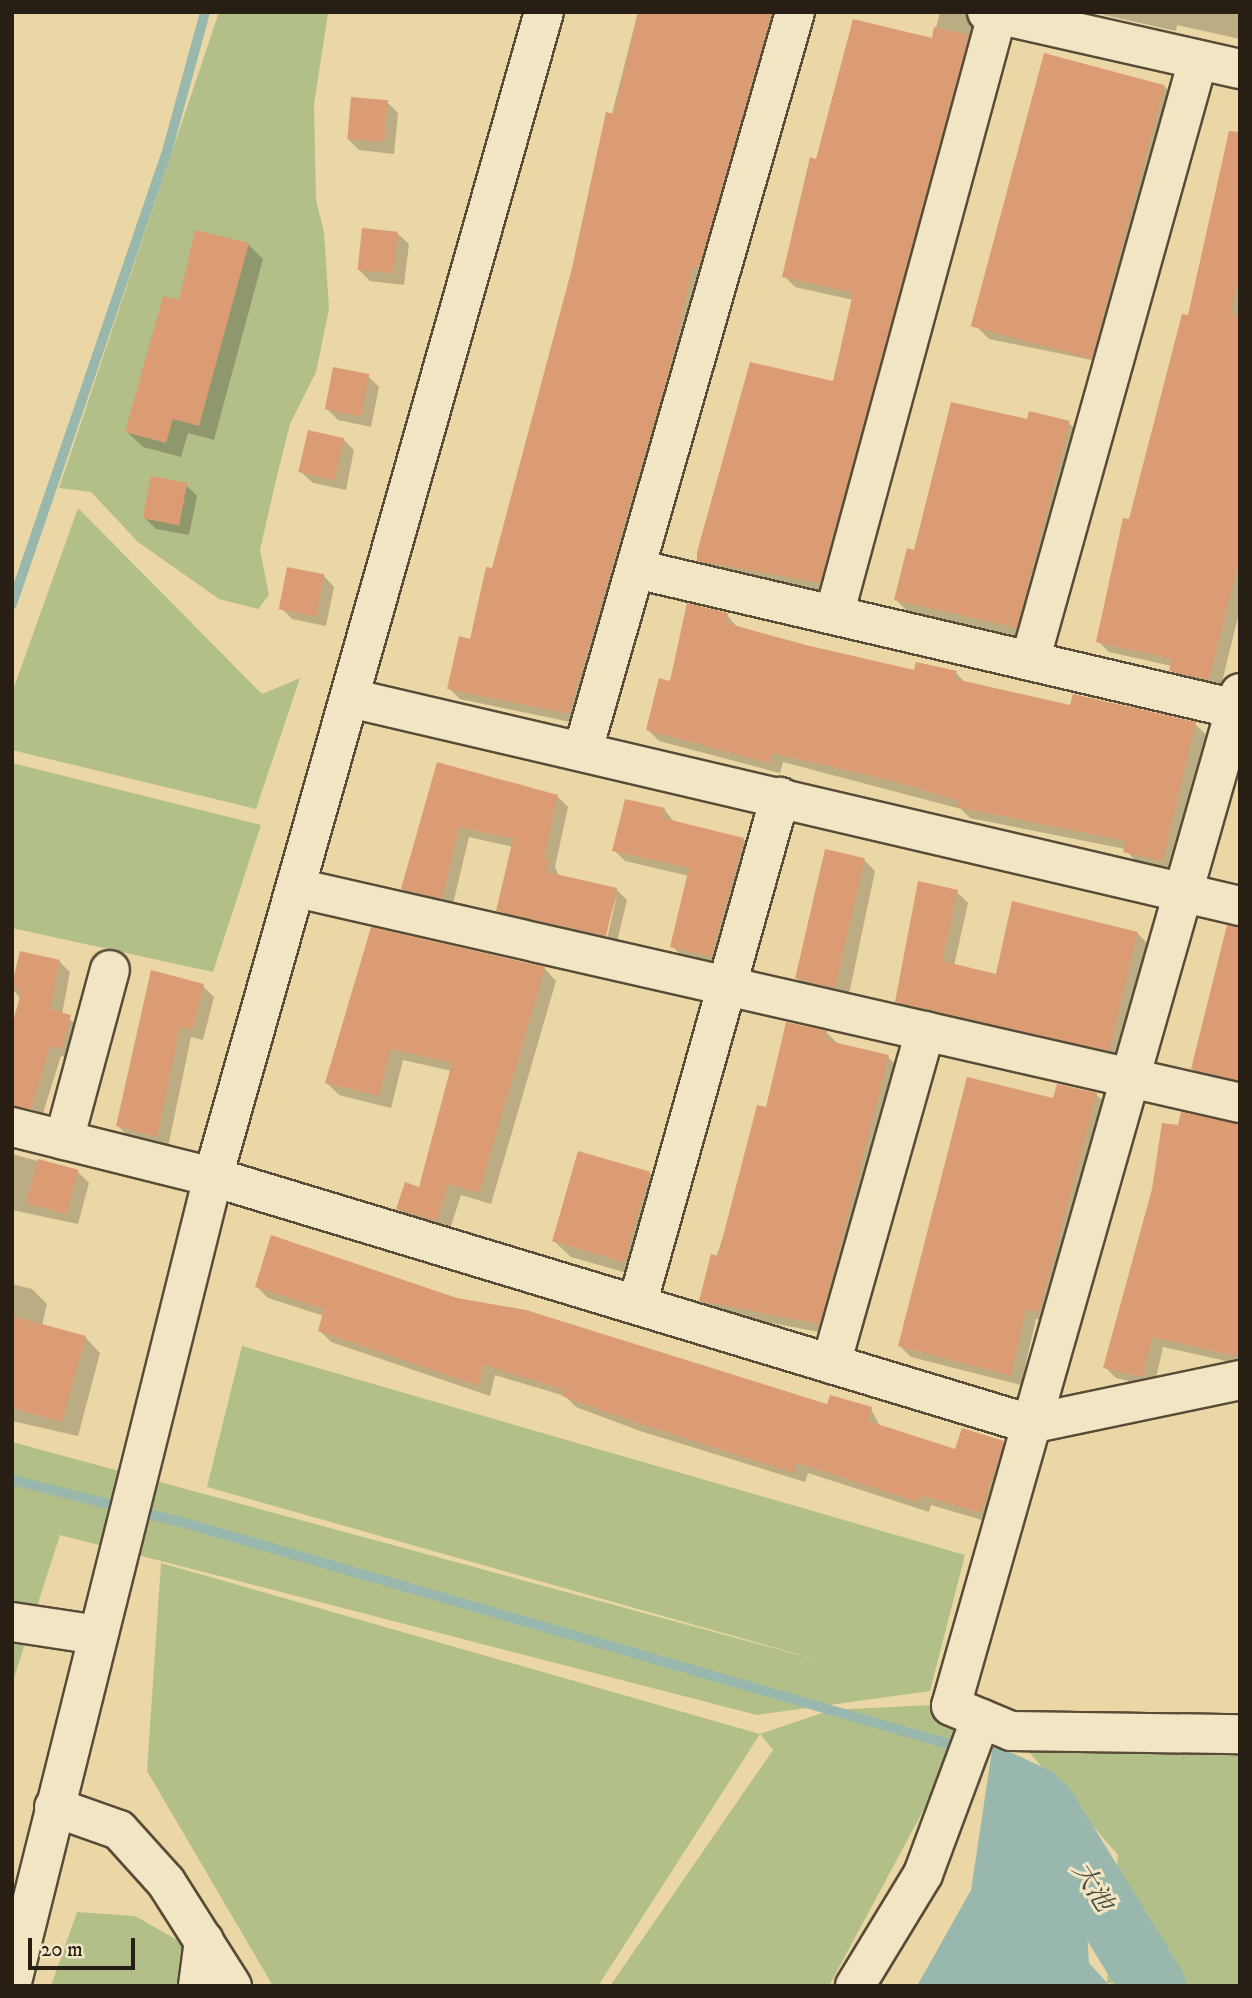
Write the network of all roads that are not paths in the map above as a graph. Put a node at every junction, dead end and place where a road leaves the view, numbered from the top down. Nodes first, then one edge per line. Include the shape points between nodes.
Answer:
1 (544, 12) edge
2 (795, 12) edge
3 (992, 13) edge
4 (1198, 60) junction
5 (1240, 69) edge
6 (636, 569) junction
7 (834, 615) junction
8 (1030, 661) junction
9 (350, 698) junction
10 (1238, 704) edge
11 (583, 750) junction
12 (780, 797) junction
13 (297, 888) junction
14 (1181, 892) junction
15 (1240, 906) edge
16 (110, 970) dead end
17 (728, 986) junction
18 (925, 1031) junction
19 (1128, 1078) junction
20 (1240, 1103) edge
21 (12, 1127) edge
22 (64, 1140) junction
23 (214, 1177) junction
24 (637, 1305) junction
25 (831, 1364) junction
26 (1240, 1380) edge
27 (1030, 1424) junction
28 (12, 1622) edge
29 (97, 1635) junction
30 (981, 1718) junction
31 (1240, 1734) edge
32 (54, 1807) junction
33 (204, 1940) junction
34 (12, 1982) edge
35 (198, 1986) edge
36 (232, 1986) edge
37 (855, 1986) edge

1 - 9 street
2 - 6 street
3 - 4 street
3 - 7 street
4 - 5 street
4 - 8 street
6 - 7 street
6 - 11 street
7 - 8 street
8 - 10 street
9 - 11 street
9 - 13 street
10 - 14 street
11 - 12 street
12 - 14 street
12 - 17 street
13 - 17 street
13 - 23 street
14 - 15 street
14 - 19 street
16 - 22 street
17 - 18 street
17 - 24 street
18 - 19 street
18 - 25 street
19 - 20 street
19 - 27 street
21 - 22 street
22 - 23 street
23 - 24 street
23 - 29 street
24 - 25 street
25 - 27 street
26 - 27 street
27 - 30 street via 951,1706
28 - 29 street
29 - 32 street
30 - 31 street via 1011,1731
30 - 37 street via 923,1874
32 - 33 street via 119,1830 166,1882
32 - 34 street
33 - 35 street
33 - 36 street

